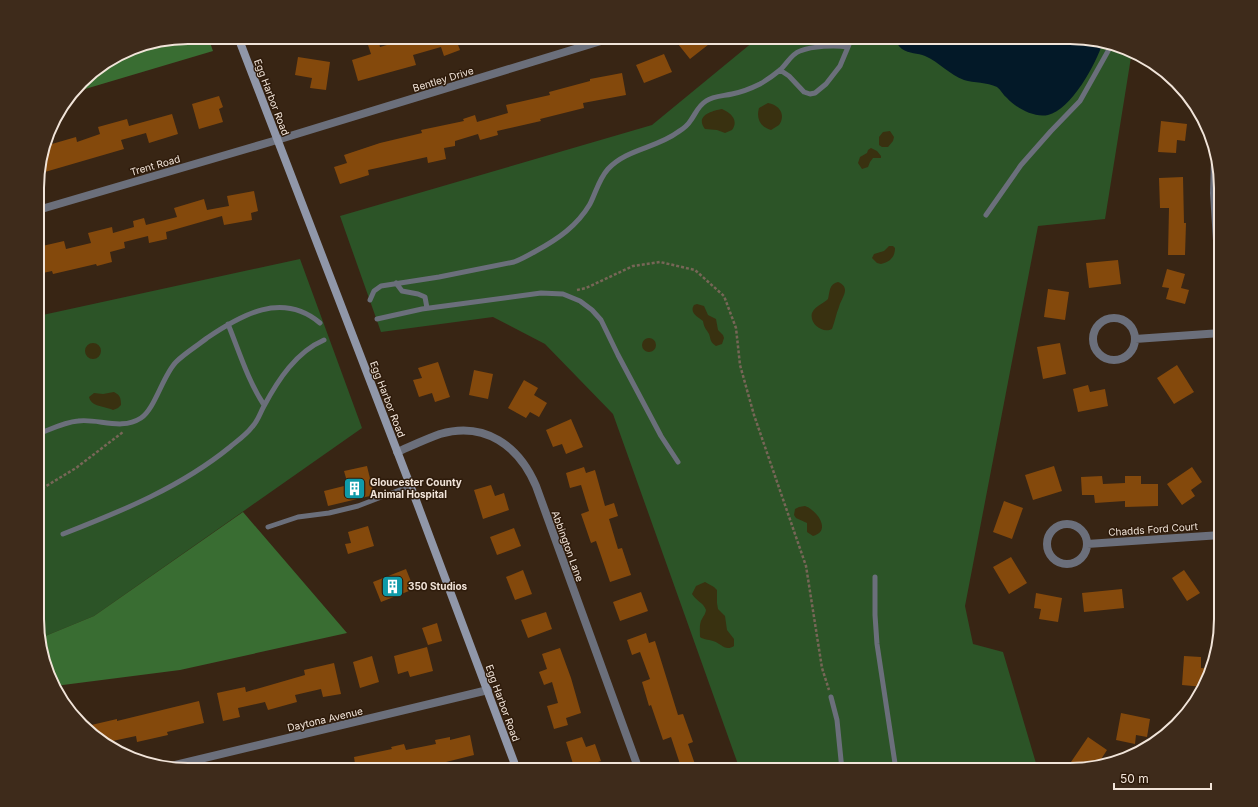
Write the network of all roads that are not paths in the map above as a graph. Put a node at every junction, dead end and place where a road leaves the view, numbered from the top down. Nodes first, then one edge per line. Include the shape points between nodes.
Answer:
1 (241, 44) edge
2 (591, 44) edge
3 (849, 44) edge
4 (848, 47) junction
5 (1109, 50) edge
6 (780, 70) junction
7 (277, 140) junction
8 (44, 208) edge
9 (986, 215) dead end
10 (396, 283) junction
11 (370, 300) dead end
12 (427, 308) junction
13 (377, 319) dead end
14 (320, 323) dead end
15 (228, 324) junction
16 (1214, 333) edge
17 (1135, 339) junction
18 (324, 340) dead end
19 (264, 405) junction
20 (44, 432) edge
21 (397, 452) junction
22 (678, 462) dead end
23 (410, 486) junction
24 (268, 527) dead end
25 (63, 534) dead end
26 (1214, 535) edge
27 (1087, 544) junction
28 (875, 577) dead end
29 (488, 690) junction
30 (831, 697) road end
31 (184, 763) edge
32 (514, 763) edge
33 (636, 763) edge
34 (841, 763) edge
35 (895, 763) edge

1 - 7 main road, Egg Harbor Road
2 - 7 street, Bentley Drive
3 - 4 lane
4 - 6 lane via 832,46 801,50
4 - 6 lane via 840,66 816,93 804,92
5 - 9 lane via 1080,101 1021,166
6 - 10 lane via 749,89 705,101 688,124 672,137 616,161 600,180 590,203 579,219 550,244 514,262
7 - 8 street, Trent Road
7 - 21 main road, Egg Harbor Road
10 - 11 lane via 377,288
10 - 12 lane via 402,292 418,294 425,298
12 - 13 lane
12 - 22 lane via 541,293 563,294 580,301 601,320 659,432
14 - 15 lane via 299,310 280,308 262,310
15 - 19 lane via 251,382
15 - 20 lane via 175,362 149,410 141,418 133,422 114,424 78,421
16 - 17 street
17 - 17 street via 1131,327 1114,319 1107,320 1096,330 1094,344 1101,356 1115,360 1127,356 1132,351
18 - 19 lane via 303,353 279,381
19 - 25 lane via 253,427 204,467 142,502
21 - 23 main road, Egg Harbor Road
21 - 33 street, Abbington Lane via 441,434 469,432 486,434 498,439 521,459 536,486
23 - 24 lane via 358,506 298,517
23 - 29 main road, Egg Harbor Road
26 - 27 street, Chadds Ford Court
27 - 27 street via 1082,531 1071,524 1065,524 1058,526 1048,535 1046,549 1053,560 1066,565 1079,561 1084,556
28 - 35 lane via 878,644
29 - 31 street, Daytona Avenue
29 - 32 main road, Egg Harbor Road
30 - 34 lane via 837,720

